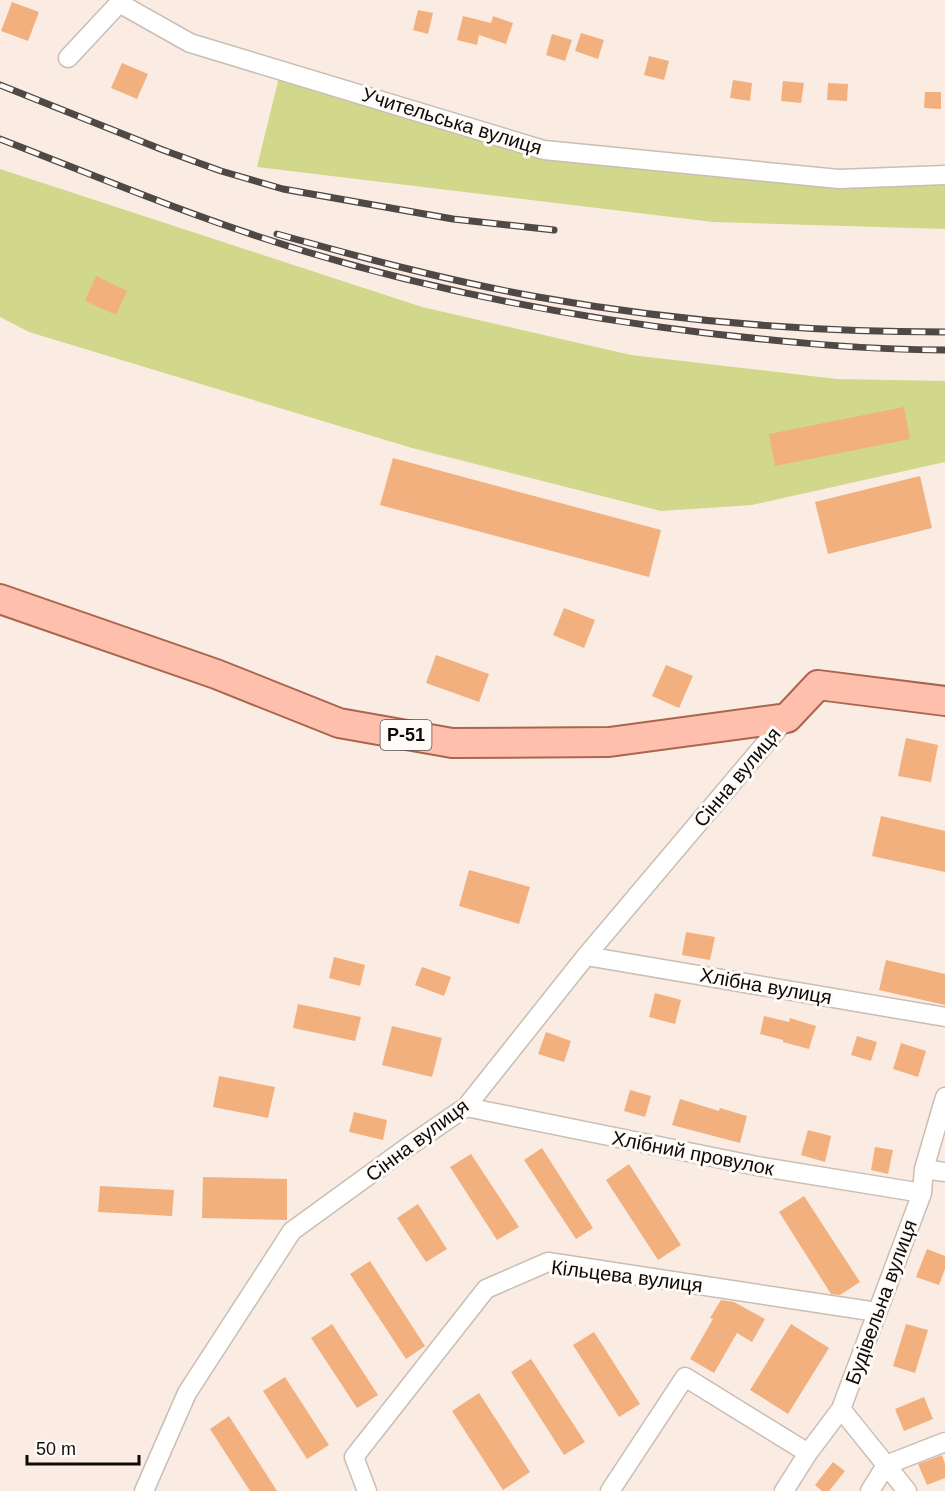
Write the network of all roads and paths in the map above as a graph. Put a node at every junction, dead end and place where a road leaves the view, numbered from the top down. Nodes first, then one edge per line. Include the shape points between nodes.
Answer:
1 (121, 2) edge
2 (68, 58) dead end
3 (945, 175) edge
4 (0, 599) edge
5 (945, 701) edge
6 (787, 718) junction
7 (586, 956) junction
8 (945, 1017) edge
9 (945, 1097) edge
10 (466, 1107) junction
11 (924, 1169) junction
12 (945, 1172) edge
13 (922, 1192) junction
14 (877, 1312) junction
15 (841, 1409) junction
16 (945, 1442) edge
17 (808, 1453) junction
18 (886, 1465) junction
19 (144, 1491) edge
20 (367, 1491) edge
21 (610, 1491) edge
22 (784, 1491) edge
23 (870, 1491) edge
24 (907, 1491) edge

1 - 2 street
1 - 3 street, Учительська вулиця via 190,43 544,150 839,179
4 - 6 main road, Р-51 via 216,674 339,723 452,743 609,742
5 - 6 main road via 818,685
6 - 7 street, Сінна вулиця
7 - 8 street, Хлібна вулиця
7 - 10 street, Сінна вулиця
9 - 11 street, Будівельна вулиця
10 - 13 street, Хлібний провулок via 757,1166
10 - 19 street, Сінна вулиця via 292,1232 187,1393
11 - 12 street
11 - 13 street, Будівельна вулиця
13 - 14 street, Будівельна вулиця
14 - 15 street, Будівельна вулиця
14 - 20 street, Кільцева вулиця via 548,1262 486,1289 354,1457
15 - 17 street, Будівельна вулиця
15 - 18 street
16 - 18 street
17 - 21 street via 684,1377
17 - 22 street, Будівельна вулиця
18 - 23 street
18 - 24 street

